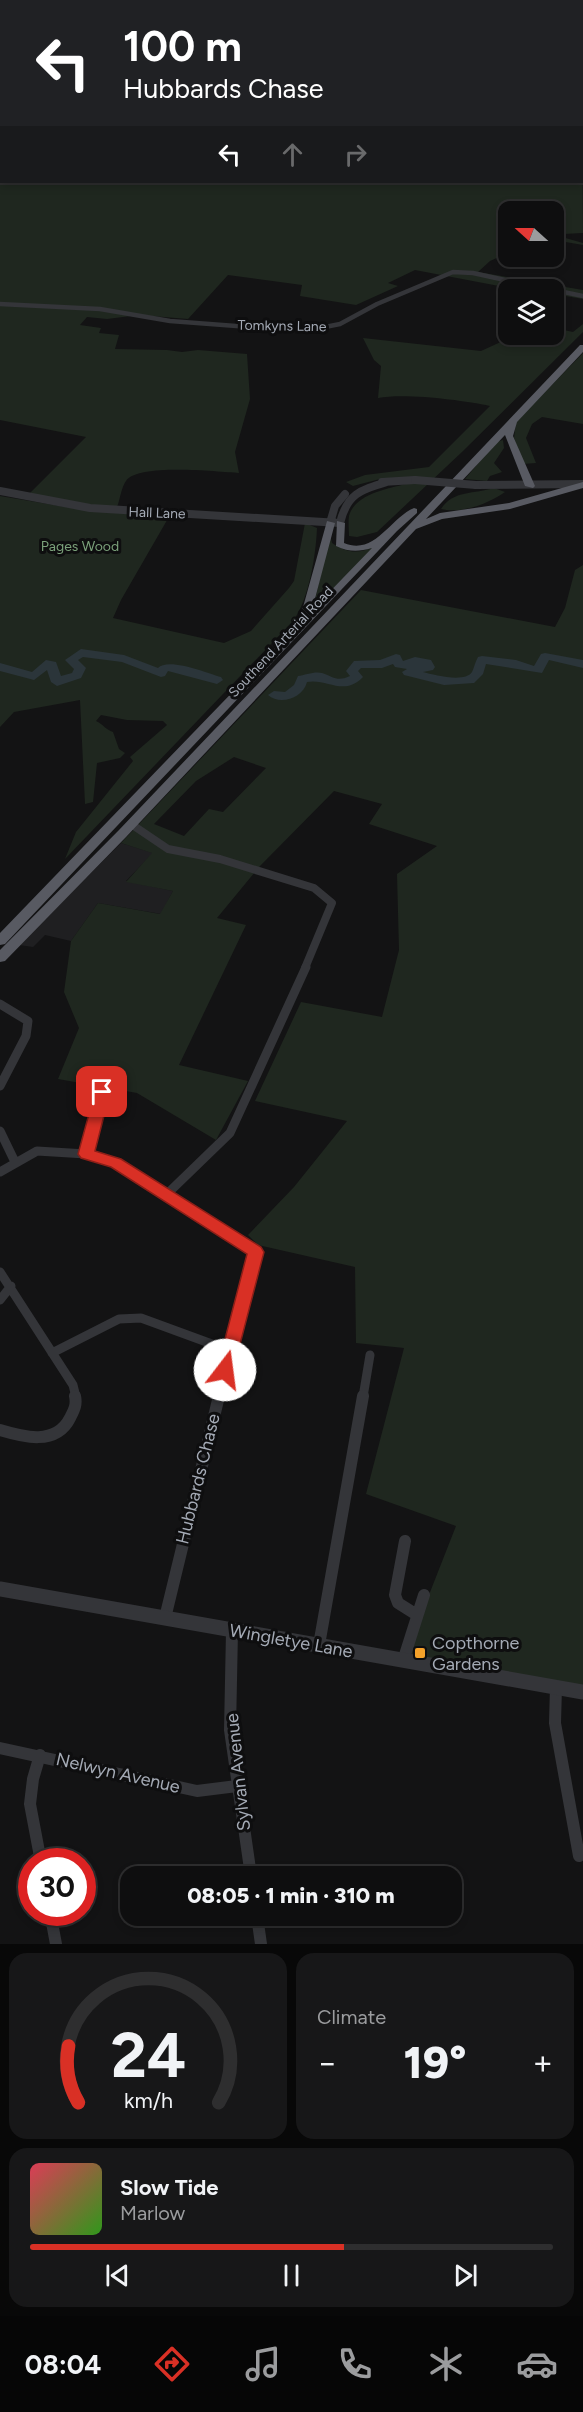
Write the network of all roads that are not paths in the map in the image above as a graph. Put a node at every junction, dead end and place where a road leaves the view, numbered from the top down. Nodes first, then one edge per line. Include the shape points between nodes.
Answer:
1 (501, 279) edge
2 (564, 292) edge
3 (583, 296) edge
4 (0, 304) edge
5 (583, 337) edge
6 (583, 347) edge
7 (513, 418) junction
8 (583, 485) edge
9 (518, 486) junction
10 (530, 486) junction
11 (0, 491) edge
12 (525, 502) junction
13 (414, 511) junction
14 (334, 520) junction
15 (396, 542) junction
16 (298, 630) junction
17 (131, 824) junction
18 (0, 941) edge
19 (0, 958) edge
20 (0, 1004) edge
21 (0, 1086) edge
22 (102, 1092) dead end
23 (0, 1131) edge
24 (230, 1133) joint
25 (86, 1154) junction
26 (15, 1162) junction
27 (0, 1172) edge
28 (166, 1195) junction
29 (0, 1272) edge
30 (11, 1286) junction
31 (0, 1300) edge
32 (231, 1351) junction
33 (52, 1353) junction
34 (370, 1355) dead end
35 (0, 1430) edge
36 (405, 1541) dead end
37 (0, 1589) edge
38 (424, 1595) dead end
39 (417, 1616) junction
40 (165, 1618) junction
41 (232, 1631) junction
42 (319, 1645) junction
43 (404, 1661) junction
44 (556, 1687) junction
45 (583, 1692) edge
46 (0, 1748) edge
47 (40, 1755) junction
48 (237, 1786) junction
49 (38, 1848) edge
50 (579, 1856) dead end
51 (249, 1866) edge
52 (53, 1926) edge
53 (258, 1926) edge
54 (56, 1944) edge
55 (261, 1944) edge

1 - 4 street, Tomkyns Lane via 453,272 376,304 340,324 320,328 263,328 170,321 100,309
2 - 3 street, Tomkyns Lane
5 - 13 highway, Southend Arterial Road
6 - 7 highway, Southend Arterial Road
7 - 10 highway via 509,436
7 - 15 highway, Southend Arterial Road
8 - 10 street
8 - 12 highway
9 - 10 street
9 - 12 highway via 532,494
9 - 14 street, bridge via 387,482 349,498
11 - 14 street, Hall Lane via 90,508
12 - 15 highway via 434,517
13 - 14 highway via 376,542 359,549 339,544
13 - 16 highway, Southend Arterial Road
14 - 16 highway via 311,605
15 - 17 highway, Southend Arterial Road
16 - 18 highway, Southend Arterial Road
17 - 19 highway, Southend Arterial Road
17 - 24 street via 168,849 220,859 314,888 332,903
20 - 21 street via 28,1021 26,1036
22 - 25 street
23 - 26 street
24 - 28 street
25 - 26 street, Hubbards Chase via 37,1151
25 - 28 street, Hubbards Chase via 116,1163
26 - 27 street, Hubbards Chase
28 - 32 street, Hubbards Chase via 255,1252
29 - 30 street
30 - 31 street
30 - 33 street
32 - 33 street via 129,1317
32 - 40 street, Hubbards Chase
33 - 35 street via 73,1385 77,1404 67,1424 48,1437 26,1438
34 - 42 street
36 - 39 street via 394,1595 398,1603
37 - 40 street, Wingletye Lane
38 - 39 street
39 - 43 street
40 - 41 street, Wingletye Lane
41 - 42 street, Wingletye Lane
41 - 48 street, Sylvan Avenue via 230,1730
42 - 43 street, Wingletye Lane
43 - 44 street, Wingletye Lane
44 - 45 street, Wingletye Lane
44 - 50 street via 555,1723
46 - 47 street, Nelwyn Avenue
47 - 48 street, Nelwyn Avenue via 197,1791
47 - 49 street via 30,1804
48 - 51 street, Sylvan Avenue
52 - 54 street
53 - 55 street

